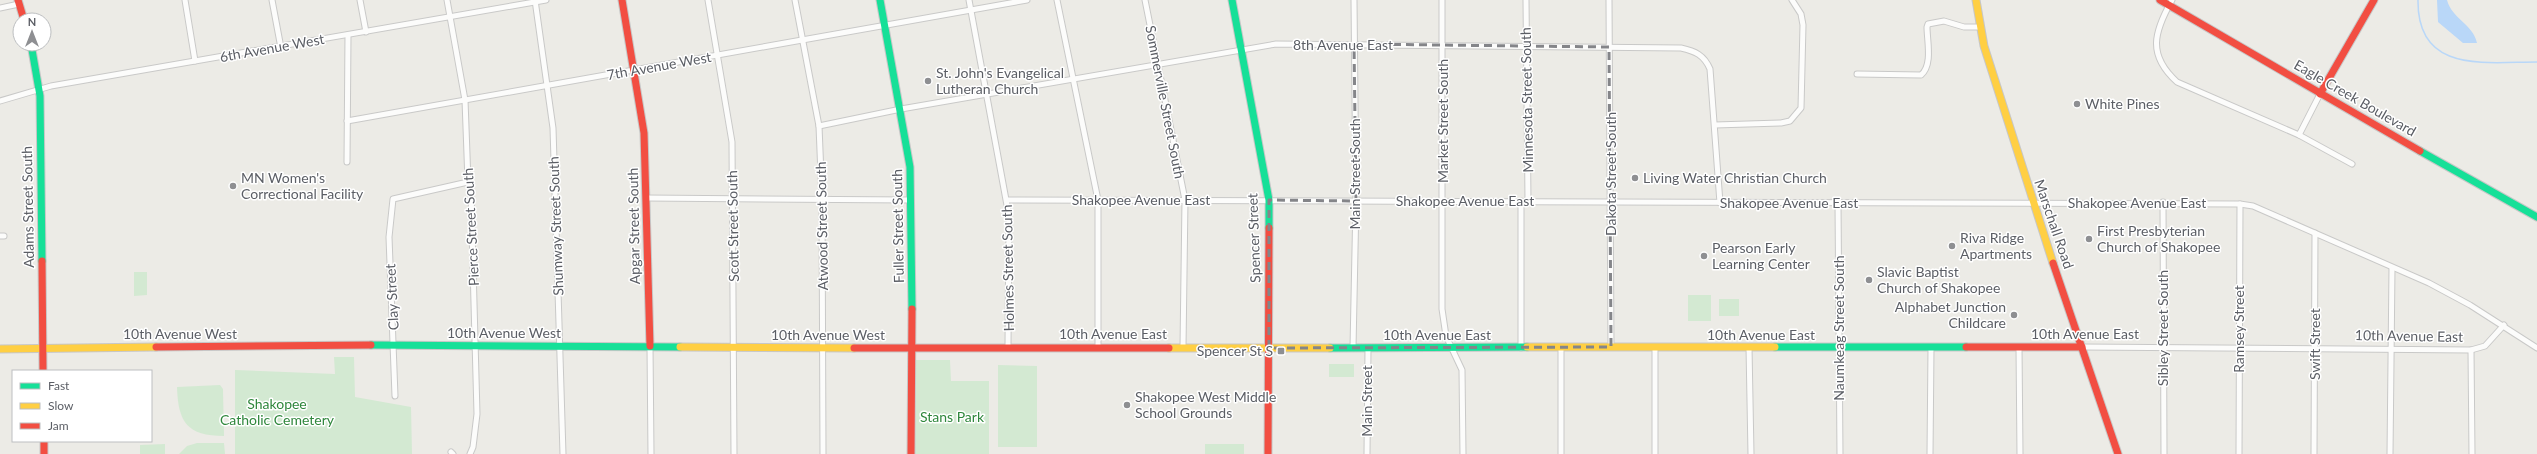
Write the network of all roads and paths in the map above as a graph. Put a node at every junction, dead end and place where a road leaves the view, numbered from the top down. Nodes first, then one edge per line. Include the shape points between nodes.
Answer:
1 (185, 0) edge
2 (272, 0) edge
3 (360, 0) edge
4 (447, 0) edge
5 (546, 0) edge
6 (622, 0) edge
7 (708, 0) edge
8 (795, 0) edge
9 (880, 0) edge
10 (969, 0) edge
11 (1027, 0) edge
12 (1057, 0) edge
13 (1145, 0) edge
14 (1232, 0) edge
15 (1354, 0) edge
16 (1442, 0) edge
17 (1526, 0) edge
18 (1609, 0) edge
19 (1792, 0) edge
20 (1976, 0) edge
21 (2160, 0) edge
22 (2374, 0) edge
23 (535, 1) edge
24 (19, 2) edge
25 (2171, 2) edge
26 (0, 8) edge
27 (970, 10) junction
28 (22, 12) edge
29 (450, 18) junction
30 (885, 27) junction
31 (1980, 27) junction
32 (366, 32) junction
33 (348, 35) junction
34 (803, 41) junction
35 (1354, 44) junction
36 (1442, 46) junction
37 (1526, 46) junction
38 (1609, 47) junction
39 (281, 48) junction
40 (1239, 49) junction
41 (33, 52) edge
42 (718, 56) junction
43 (196, 61) junction
44 (1156, 65) junction
45 (635, 70) junction
46 (1857, 74) dead end
47 (1072, 80) junction
48 (549, 86) junction
49 (40, 88) junction
50 (988, 94) junction
51 (2320, 94) junction
52 (465, 100) junction
53 (0, 101) edge
54 (901, 109) junction
55 (347, 121) junction
56 (1715, 125) junction
57 (819, 126) junction
58 (2299, 135) junction
59 (347, 162) dead end
60 (2352, 164) dead end
61 (468, 182) junction
62 (646, 198) junction
63 (733, 200) junction
64 (822, 200) junction
65 (910, 200) junction
66 (1007, 200) junction
67 (1098, 200) junction
68 (1185, 200) junction
69 (1269, 200) junction
70 (1356, 201) junction
71 (1443, 201) junction
72 (1521, 201) junction
73 (1528, 201) junction
74 (1612, 201) junction
75 (2163, 202) junction
76 (1720, 203) junction
77 (1838, 203) junction
78 (2033, 203) junction
79 (2240, 204) junction
80 (2537, 216) edge
81 (2315, 233) junction
82 (2392, 268) junction
83 (2504, 325) junction
84 (394, 345) junction
85 (476, 346) junction
86 (560, 346) junction
87 (650, 346) junction
88 (734, 347) junction
89 (1008, 347) junction
90 (1611, 347) junction
91 (1655, 347) junction
92 (1749, 347) junction
93 (2019, 347) junction
94 (2082, 347) junction
95 (0, 348) edge
96 (43, 348) junction
97 (822, 348) junction
98 (912, 348) junction
99 (1098, 348) junction
100 (1183, 348) junction
101 (1269, 348) junction
102 (1353, 348) junction
103 (1368, 348) junction
104 (1452, 348) junction
105 (1521, 348) junction
106 (1561, 348) junction
107 (1839, 348) junction
108 (1931, 348) junction
109 (2163, 348) junction
110 (2239, 348) junction
111 (2315, 348) junction
112 (2390, 348) junction
113 (2537, 348) edge
114 (2472, 350) junction
115 (43, 370) edge
116 (395, 396) dead end
117 (44, 442) edge
118 (44, 454) edge
119 (470, 454) edge
120 (563, 454) edge
121 (651, 454) edge
122 (734, 454) edge
123 (822, 454) edge
124 (911, 454) edge
125 (1268, 454) edge
126 (1367, 454) edge
127 (1463, 454) edge
128 (1561, 454) edge
129 (1655, 454) edge
130 (1751, 454) edge
131 (1840, 454) edge
132 (1930, 454) edge
133 (2020, 454) edge
134 (2118, 454) edge
135 (2164, 454) edge
136 (2239, 454) edge
137 (2314, 454) edge
138 (2390, 454) edge
139 (2472, 454) edge

1 - 43 street
2 - 39 street
3 - 32 street
4 - 29 street, Pierce Street South
5 - 23 street, 6th Avenue West
6 - 45 main road, Apgar Street South
7 - 42 street, Scott Street South
8 - 34 street, Atwood Street South
9 - 30 main road, Fuller Street South
10 - 27 street, Holmes Street South
11 - 27 street, 7th Avenue West
12 - 47 street
13 - 44 street, Sommerville Street South
14 - 40 main road, Spencer Street
15 - 35 street, Main Street South
16 - 36 street, Market Street South
17 - 37 street, Minnesota Street South
18 - 38 street, Dakota Street South
19 - 56 street via 1797,5 1804,25 1802,99 1797,115 1782,123
20 - 31 main road, Marschall Road
21 - 25 main road, Eagle Creek Boulevard
22 - 51 main road
23 - 29 street, 6th Avenue West
23 - 48 street, Shumway Street South
24 - 26 street
24 - 28 main road
25 - 51 main road, Eagle Creek Boulevard
25 - 58 street via 2156,32 2158,57 2164,70 2176,82
27 - 30 street, 7th Avenue West
27 - 50 street, Holmes Street South
29 - 32 street, 6th Avenue West
29 - 52 street, Pierce Street South
30 - 34 street, 7th Avenue West
30 - 54 main road, Fuller Street South
31 - 46 street via 1964,27 1944,20 1928,24 1928,59 1921,75
31 - 78 main road, Marschall Road
32 - 33 street, 6th Avenue West
33 - 39 street, 6th Avenue West
33 - 55 street
34 - 42 street, 7th Avenue West
34 - 57 street, Atwood Street South
35 - 36 street, 8th Avenue East
35 - 40 street, 8th Avenue East via 1276,44
35 - 70 street, Main Street South
36 - 37 street, 8th Avenue East
36 - 71 street, Market Street South
37 - 38 street, 8th Avenue East
37 - 73 street, Minnesota Street South
38 - 56 street, 8th Avenue East via 1681,48 1693,50 1700,55 1710,69
38 - 74 street, Dakota Street South
39 - 43 street, 6th Avenue West
40 - 44 street, 8th Avenue East
40 - 69 main road, Spencer Street
41 - 49 main road, Adams Street South
42 - 45 street, 7th Avenue West
42 - 63 street, Scott Street South via 732,142
43 - 49 street, 6th Avenue West
44 - 47 street, 8th Avenue East
44 - 68 street, Sommerville Street South
45 - 48 street, 7th Avenue West
45 - 62 main road, Apgar Street South via 644,133
47 - 50 street, 8th Avenue East
47 - 67 street
48 - 52 street, 7th Avenue West
48 - 86 street, Shumway Street South via 553,128
49 - 53 street, 6th Avenue West
49 - 96 main road, Adams Street South
50 - 54 street, 8th Avenue East
50 - 66 street, Holmes Street South
51 - 58 street
51 - 80 main road, Eagle Creek Boulevard
52 - 55 street, 7th Avenue West
52 - 61 street, Pierce Street South
54 - 57 street, 8th Avenue East
54 - 65 main road, Fuller Street South via 910,166
55 - 59 street
56 - 76 street
57 - 64 street, Atwood Street South
58 - 60 street
61 - 84 street, Clay Street via 393,199 389,237
61 - 85 street, Pierce Street South via 471,192
62 - 63 street
62 - 87 main road, Apgar Street South
63 - 64 street
63 - 88 street, Scott Street South
64 - 65 street
64 - 97 street, Atwood Street South
65 - 98 main road, Fuller Street South
66 - 67 street, Shakopee Avenue East
66 - 89 street, Holmes Street South
67 - 68 street, Shakopee Avenue East
67 - 99 street
68 - 69 street, Shakopee Avenue East
68 - 100 street, Sommerville Street South
69 - 70 street, Shakopee Avenue East
69 - 101 main road, Spencer Street
70 - 71 street, Shakopee Avenue East
70 - 102 street, Main Street South
71 - 72 street, Shakopee Avenue East
71 - 104 street, Market Street South via 1442,319
72 - 73 street, Shakopee Avenue East
72 - 105 street
73 - 74 street, Shakopee Avenue East
74 - 76 street, Shakopee Avenue East
74 - 90 street, Dakota Street South
75 - 78 street, Shakopee Avenue East
75 - 79 street, Shakopee Avenue East
75 - 109 street, Sibley Street South
76 - 77 street, Shakopee Avenue East
77 - 78 street, Shakopee Avenue East
77 - 107 street, Naumkeag Street South
78 - 94 main road, Marschall Road
79 - 81 street, Shakopee Avenue East via 2253,206
79 - 110 street, Ramsey Street
81 - 82 street, Shakopee Avenue East
81 - 111 street, Swift Street
82 - 83 street, Shakopee Avenue East via 2429,283
82 - 112 street
83 - 113 street, Shakopee Avenue East
83 - 114 street, 10th Avenue East via 2485,346
84 - 85 main road, 10th Avenue West
84 - 96 main road, 10th Avenue West
84 - 116 street, Clay Street
85 - 86 main road, 10th Avenue West
85 - 119 street, Pierce Street South via 477,414
86 - 87 main road, 10th Avenue West
86 - 120 street, Shumway Street South
87 - 88 main road, 10th Avenue West
87 - 121 street, Apgar Street South
88 - 97 main road, 10th Avenue West
88 - 122 street, Scott Street South
89 - 98 main road, 10th Avenue West
89 - 99 main road, 10th Avenue East
90 - 91 main road, 10th Avenue East
90 - 106 main road, 10th Avenue East
91 - 92 main road, 10th Avenue East
91 - 129 street
92 - 107 main road, 10th Avenue East
92 - 130 street
93 - 94 main road, 10th Avenue East
93 - 108 main road, 10th Avenue East
93 - 133 street
94 - 109 street, 10th Avenue East
94 - 134 main road, Marschall Road
95 - 96 main road, 10th Avenue West
96 - 115 main road, Adams Street South
97 - 98 main road, 10th Avenue West
97 - 123 street, Atwood Street South
98 - 124 main road, Fuller Street South
99 - 100 main road, 10th Avenue East
100 - 101 main road, 10th Avenue East
101 - 102 main road, 10th Avenue East
101 - 125 main road, Spencer Street
102 - 103 main road, 10th Avenue East
103 - 104 main road, 10th Avenue East
103 - 126 street, Main Street
104 - 105 main road, 10th Avenue East
104 - 127 street, Market Street South via 1460,363 1463,378
105 - 106 main road, 10th Avenue East
106 - 128 street
107 - 108 main road, 10th Avenue East
107 - 131 street, Naumkeag Street South
108 - 132 street
109 - 110 street, 10th Avenue East
109 - 135 street, Sibley Street South
110 - 111 street, 10th Avenue East
110 - 136 street, Ramsey Street
111 - 112 street, 10th Avenue East
111 - 137 street, Swift Street
112 - 114 street, 10th Avenue East
112 - 138 street
114 - 139 street
117 - 118 main road

